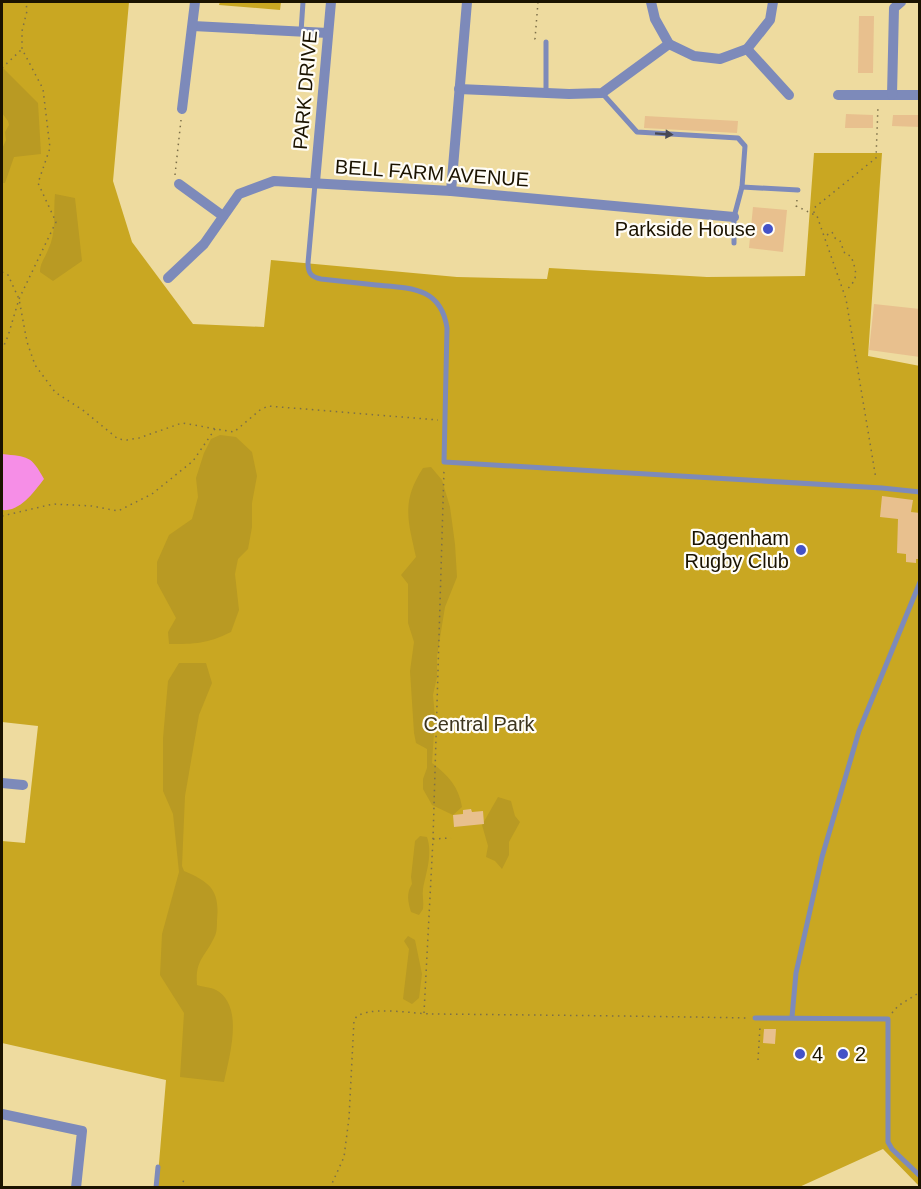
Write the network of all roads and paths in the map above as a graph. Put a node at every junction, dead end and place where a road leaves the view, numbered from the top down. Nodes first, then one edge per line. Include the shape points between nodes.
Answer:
1 (26, 2) edge
2 (195, 2) edge
3 (303, 2) edge
4 (331, 2) edge
5 (467, 2) edge
6 (538, 2) edge
7 (651, 2) edge
8 (773, 2) edge
9 (901, 2) edge
10 (193, 26) junction
11 (301, 32) junction
12 (328, 33) junction
13 (546, 42) joint
14 (669, 44) junction
15 (22, 49) junction
16 (747, 49) junction
17 (2, 68) edge
18 (459, 89) junction
19 (546, 92) junction
20 (602, 93) junction
21 (789, 95) dead end
22 (838, 95) dead end
23 (879, 95) junction
24 (892, 95) junction
25 (920, 95) edge
26 (182, 109) joint
27 (315, 182) junction
28 (179, 184) joint
29 (742, 187) junction
30 (798, 190) joint
31 (452, 191) junction
32 (813, 214) junction
33 (223, 216) junction
34 (734, 217) junction
35 (825, 235) junction
36 (734, 243) dead end
37 (2, 272) edge
38 (168, 278) dead end
39 (844, 292) junction
40 (19, 299) junction
41 (2, 350) edge
42 (445, 421) junction
43 (216, 428) junction
44 (444, 462) junction
45 (879, 488) junction
46 (920, 492) edge
47 (2, 516) edge
48 (920, 582) edge
49 (2, 783) edge
50 (23, 785) dead end
51 (451, 838) dead end
52 (433, 839) junction
53 (920, 992) edge
54 (424, 1014) junction
55 (792, 1017) junction
56 (755, 1018) joint
57 (888, 1019) junction
58 (760, 1027) dead end
59 (758, 1060) dead end
60 (2, 1114) edge
61 (158, 1167) dead end
62 (920, 1176) edge
63 (184, 1178) dead end
64 (76, 1188) edge
65 (156, 1188) edge
66 (182, 1188) edge
67 (330, 1188) edge

1 - 15 path
2 - 10 street
3 - 11 lane, PARK DRIVE
4 - 12 street, PARK DRIVE
5 - 18 street
6 - 13 path via 535,39
7 - 14 street via 655,20
8 - 16 street via 770,20
9 - 24 street via 894,8
10 - 11 street
10 - 26 street
11 - 12 street
12 - 27 street, PARK DRIVE
13 - 19 lane
14 - 16 street via 694,56 720,59
14 - 20 street
15 - 17 path
15 - 40 path via 43,89 50,148 38,183 56,222
16 - 21 street
18 - 19 street
18 - 31 street
19 - 20 street
20 -> 29 lane via 637,132 738,138 745,146
22 - 23 street
23 - 24 street
23 - 32 path via 876,158 814,208
24 - 25 street
26 - 28 path via 175,177
27 - 31 street, BELL FARM AVENUE
27 - 33 street, BELL FARM AVENUE via 273,181 239,195
27 - 42 lane via 308,263 311,275 424,292 445,314
28 - 33 street
29 - 30 lane
29 - 34 lane
30 - 32 path via 796,206
31 - 34 street, BELL FARM AVENUE
32 - 35 path via 818,216
33 - 38 street, BELL FARM AVENUE via 204,244
34 - 36 lane
35 - 39 path
35 - 39 path via 832,232 854,263 855,282
37 - 40 path via 8,275
39 - 45 path
40 - 41 path
40 - 43 path via 35,365 54,392 118,439 139,438 182,423
42 - 43 path via 268,406 234,432
42 - 44 lane
43 - 47 path via 193,461 152,494 118,512 53,504
44 - 45 lane
44 - 52 path
45 - 46 lane
48 - 55 lane via 858,731 822,857 796,973
49 - 50 street
51 - 52 path
52 - 54 path
53 - 57 path via 898,1006
54 - 56 path
54 - 67 path via 370,1011 354,1020 344,1157
55 - 56 lane
55 - 57 lane
57 - 62 lane via 888,1142
58 - 59 path
60 - 64 street via 82,1131
61 - 65 lane
63 - 66 path

